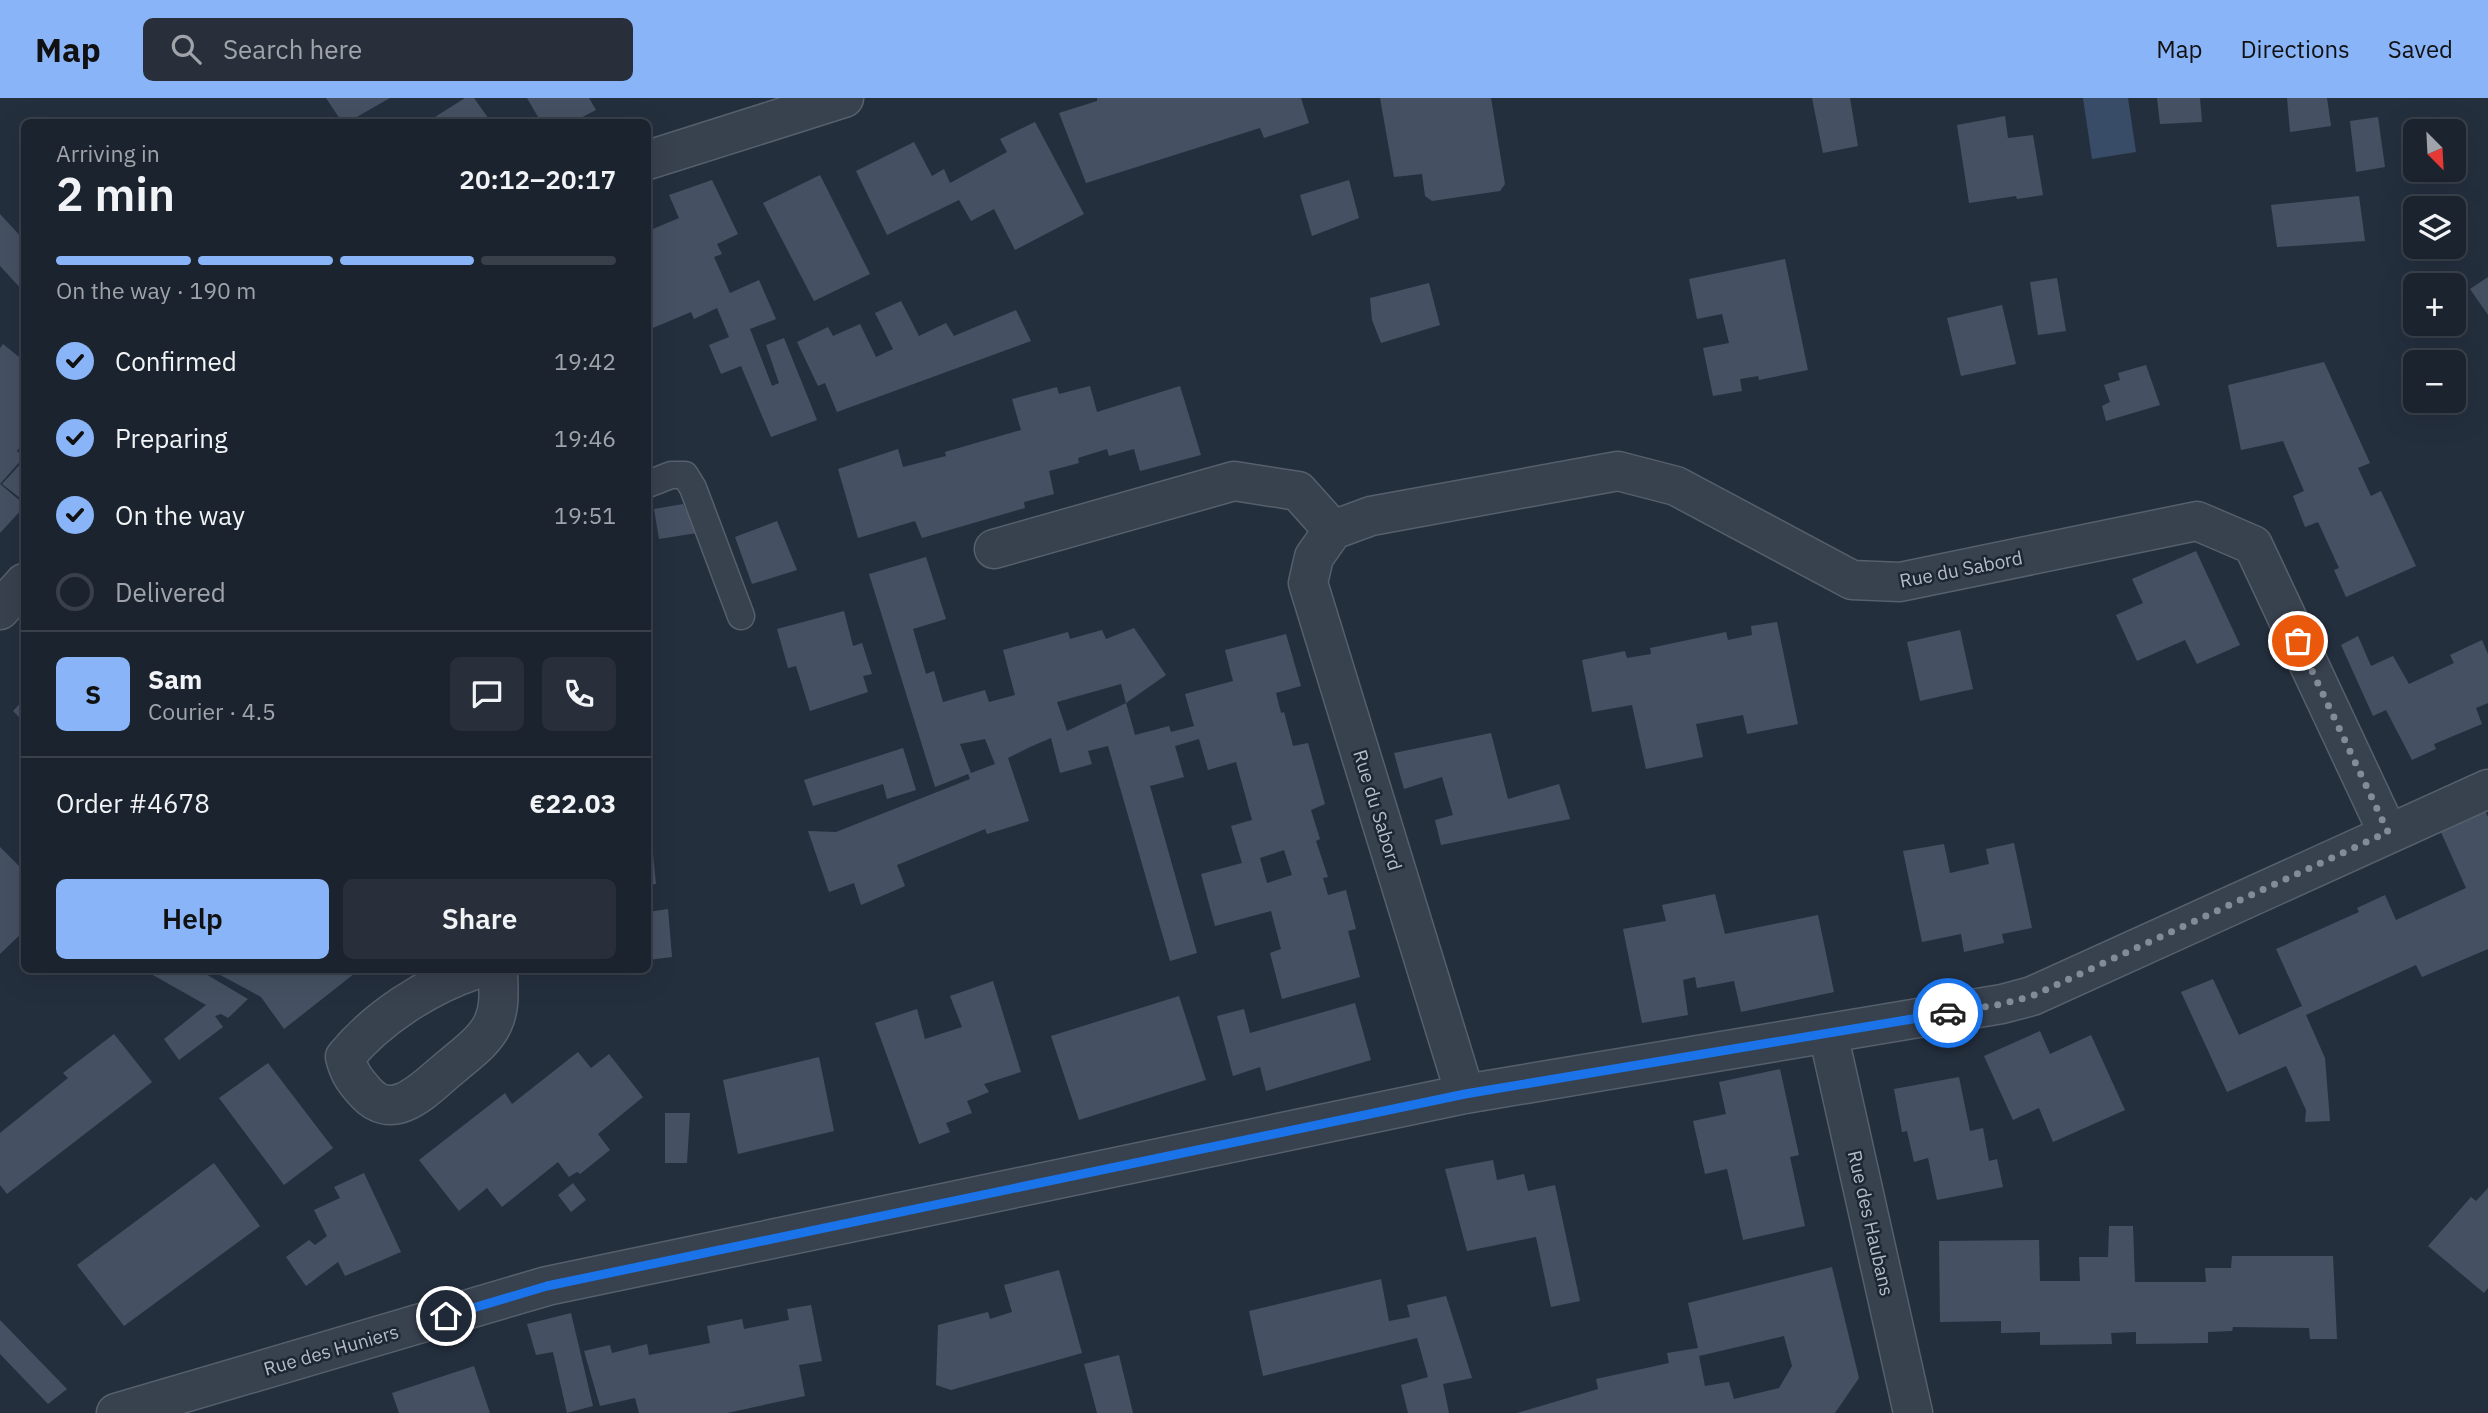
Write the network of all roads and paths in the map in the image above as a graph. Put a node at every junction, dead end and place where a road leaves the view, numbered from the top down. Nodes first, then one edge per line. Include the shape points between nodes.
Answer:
1 (844, 98) edge
2 (651, 159) edge
3 (651, 483) edge
4 (1333, 530) junction
5 (994, 549) dead end
6 (21, 586) edge
7 (0, 610) edge
8 (741, 616) dead end
9 (2488, 789) edge
10 (2388, 832) junction
11 (464, 973) edge
12 (498, 973) edge
13 (1828, 1033) junction
14 (1465, 1094) junction
15 (116, 1413) edge
16 (1913, 1413) edge

1 - 2 street
3 - 8 lane via 685,475 694,488
4 - 5 street via 1298,491 1234,481
4 - 10 street, Rue du Sabord via 1371,516 1618,471 1676,486 1852,580 1900,582 2197,521 2253,545
4 - 14 street, Rue du Sabord via 1314,557 1308,583
6 - 7 street
9 - 10 street, Rue des Huniers
10 - 13 street, Rue des Huniers via 2032,996
11 - 12 street via 409,1002 345,1057 350,1075 374,1102 393,1106 412,1099 478,1043 493,1024 499,1002
13 - 14 street, Rue des Huniers
13 - 16 street, Rue des Haubans
14 - 15 street, Rue des Huniers via 547,1286

